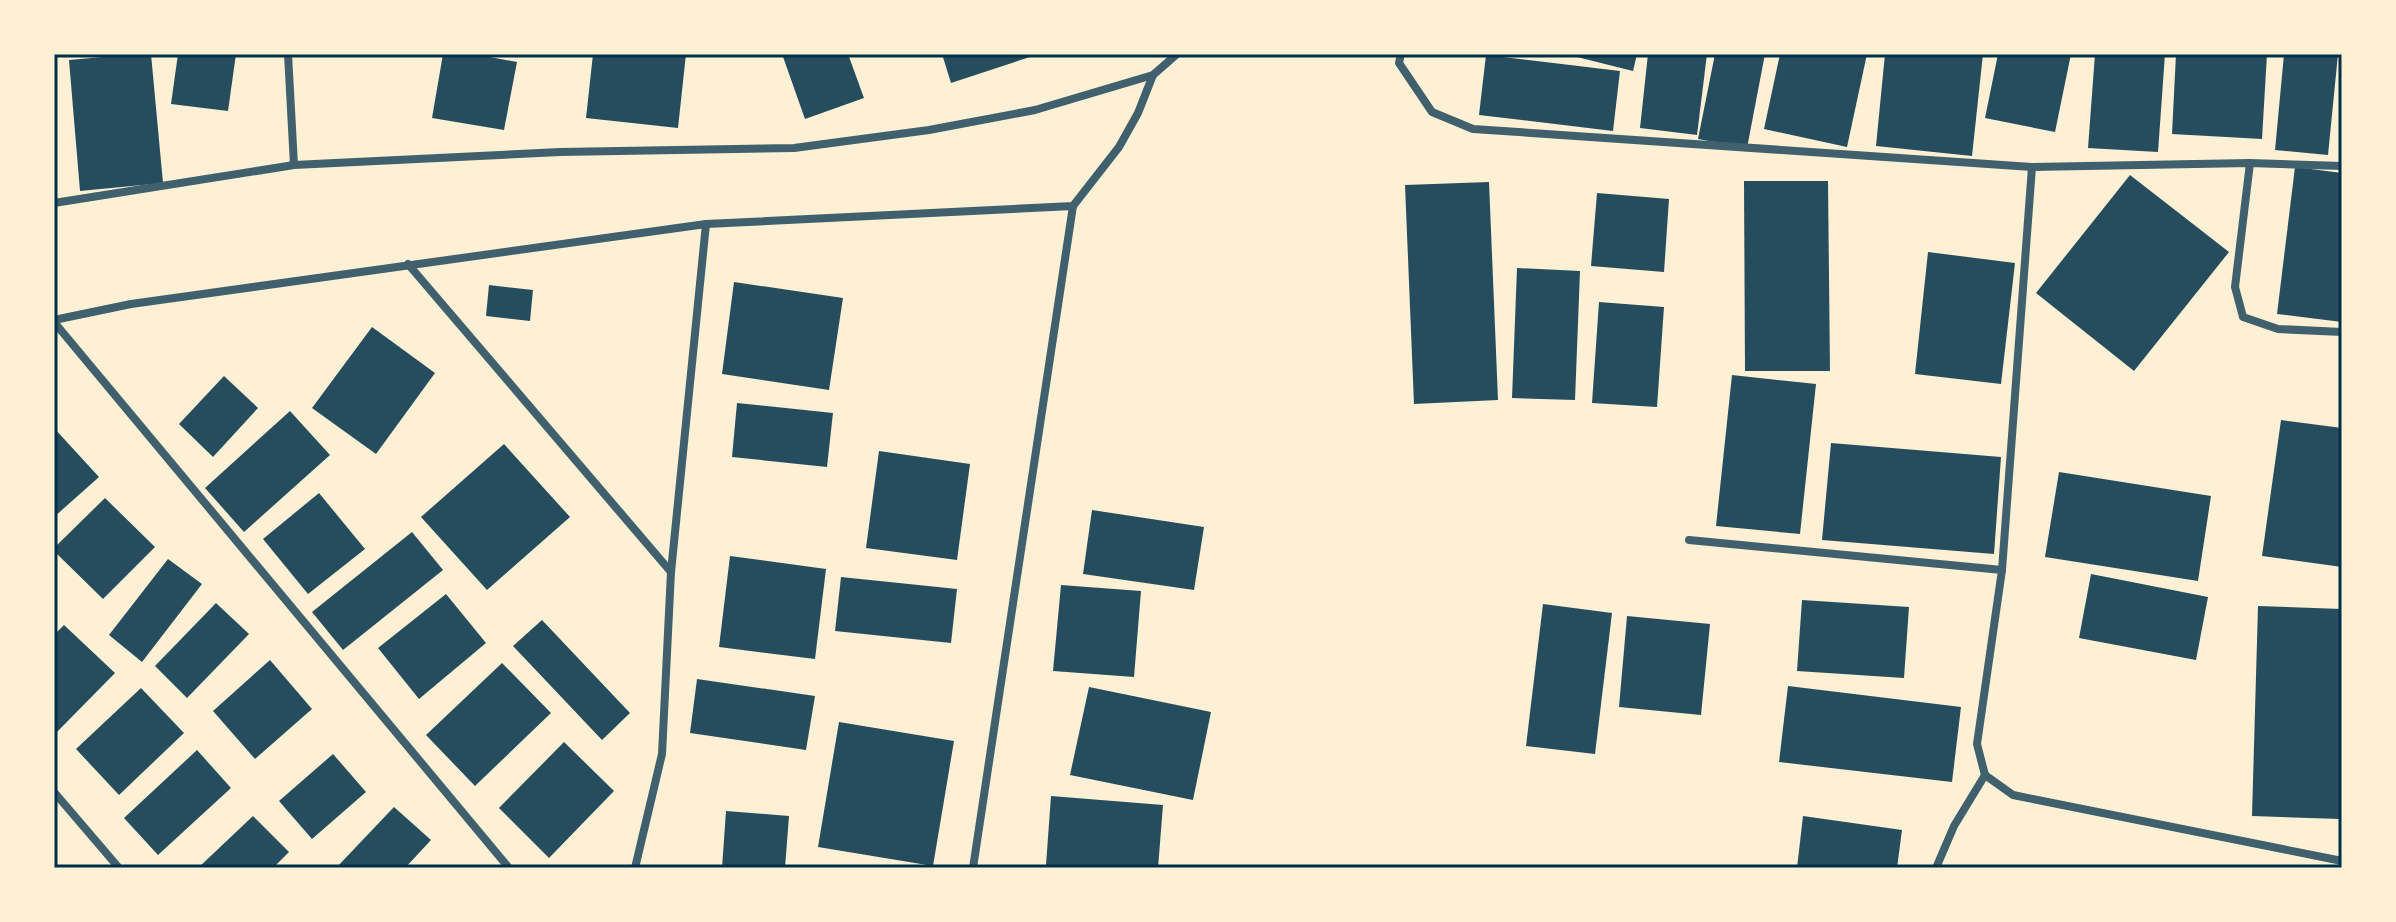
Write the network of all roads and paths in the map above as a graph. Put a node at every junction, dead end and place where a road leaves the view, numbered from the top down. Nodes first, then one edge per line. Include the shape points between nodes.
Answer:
1 (288, 54) edge
2 (1177, 54) edge
3 (1401, 54) edge
4 (1153, 75) junction
5 (2250, 163) junction
6 (294, 165) junction
7 (2342, 166) edge
8 (2032, 167) junction
9 (54, 203) edge
10 (1073, 206) junction
11 (706, 224) junction
12 (408, 264) junction
13 (54, 321) edge
14 (2342, 332) edge
15 (1689, 540) dead end
16 (2002, 570) junction
17 (671, 572) junction
18 (1985, 775) junction
19 (54, 792) edge
20 (2340, 861) edge
21 (119, 868) edge
22 (509, 868) edge
23 (635, 868) edge
24 (973, 868) edge
25 (1936, 868) edge

1 - 6 street
2 - 4 street
3 - 8 street via 1399,63 1432,112 1473,129
4 - 6 street via 1035,110 794,148
4 - 10 street via 1119,147
5 - 7 street
5 - 8 street
5 - 14 street via 2235,287 2243,317 2278,329
6 - 9 street
8 - 16 street
10 - 11 street
10 - 24 street
11 - 12 street
11 - 17 street
12 - 13 street via 131,304
12 - 17 street
13 - 22 street
15 - 16 street
16 - 18 street via 1977,744
17 - 23 street via 662,754
18 - 20 street via 2013,795
18 - 25 street
19 - 21 street

